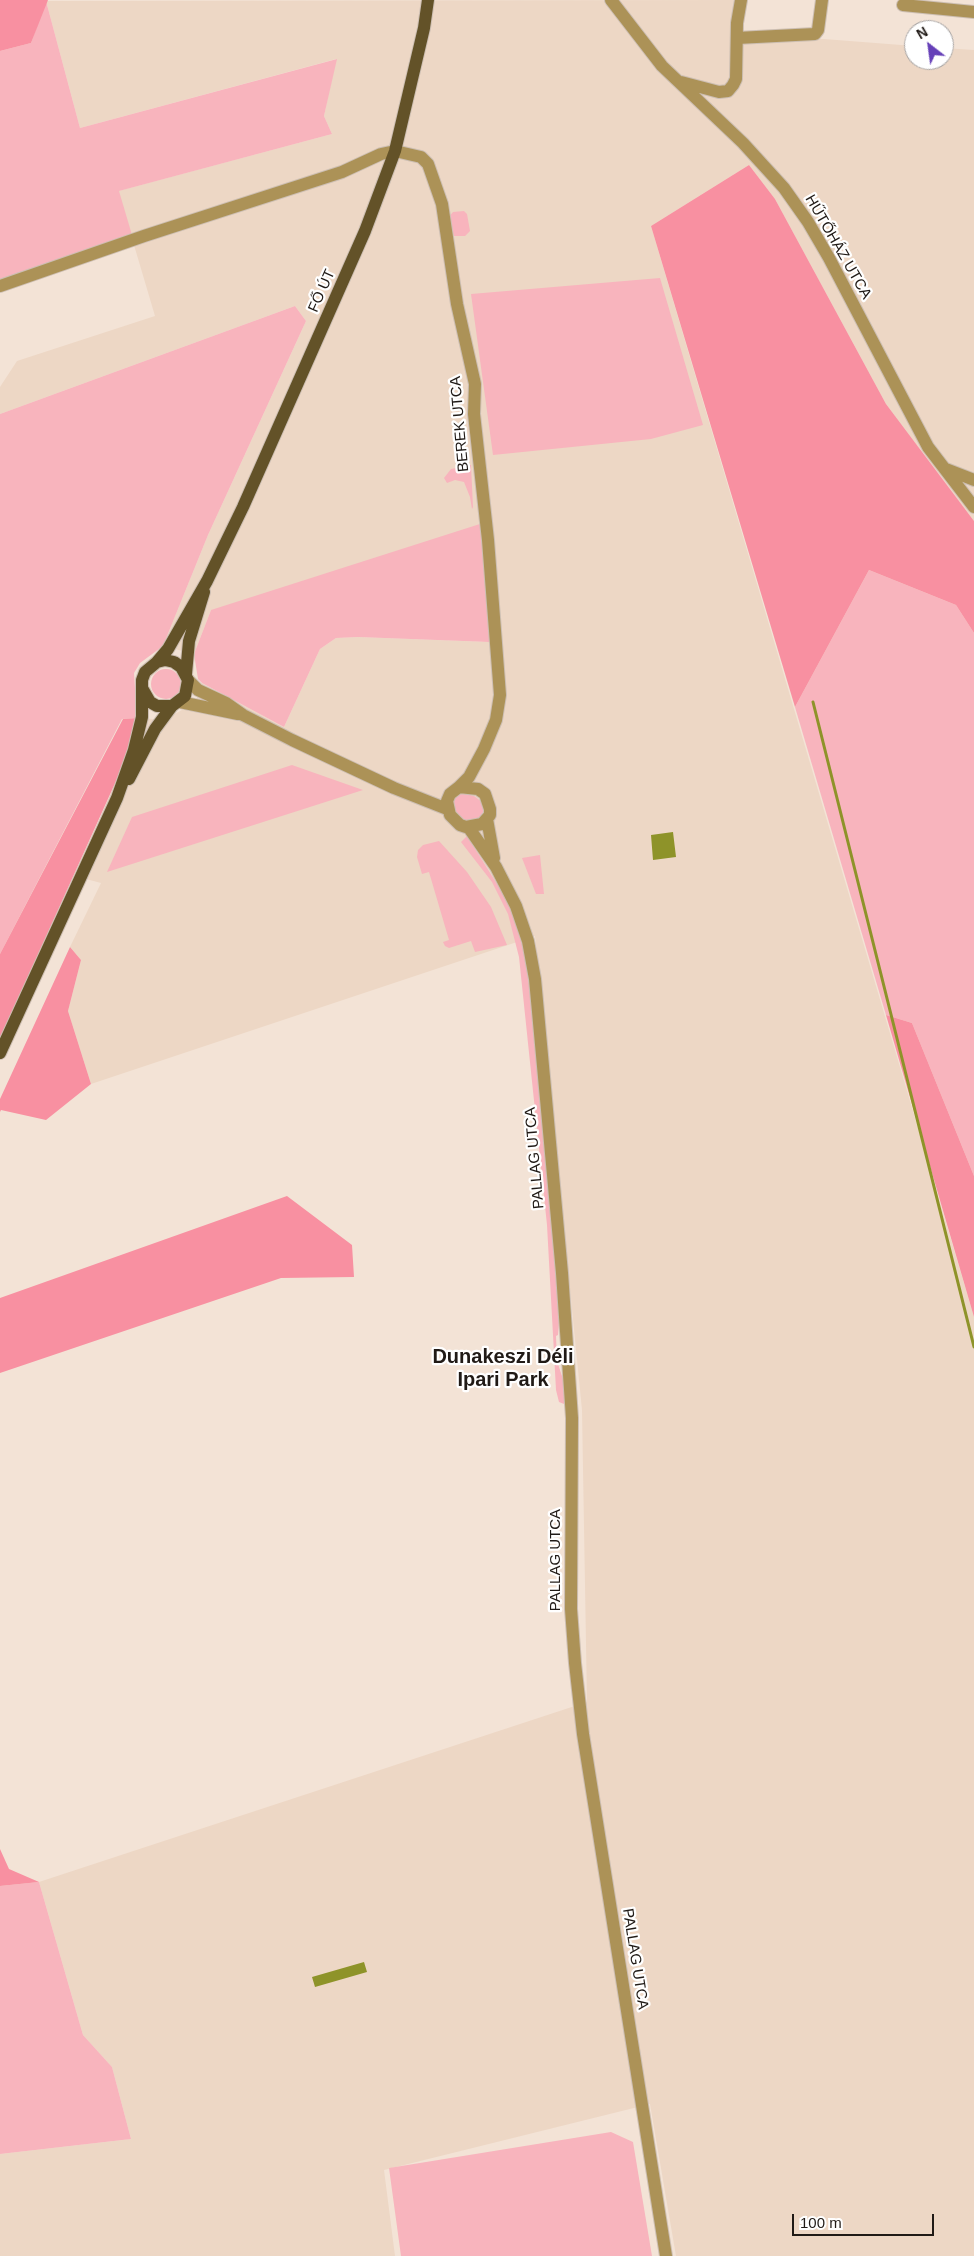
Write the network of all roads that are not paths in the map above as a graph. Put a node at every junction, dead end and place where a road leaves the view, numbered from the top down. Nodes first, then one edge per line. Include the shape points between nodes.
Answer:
1 (428, 0) edge
2 (611, 0) edge
3 (741, 0) edge
4 (822, 0) edge
5 (903, 5) dead end
6 (974, 12) edge
7 (737, 38) junction
8 (677, 81) junction
9 (719, 92) junction
10 (710, 112) junction
11 (395, 151) junction
12 (0, 286) edge
13 (944, 468) junction
14 (974, 480) edge
15 (974, 507) edge
16 (206, 581) junction
17 (156, 662) junction
18 (187, 677) junction
19 (142, 688) junction
20 (176, 704) junction
21 (243, 715) junction
22 (484, 749) junction
23 (394, 788) junction
24 (455, 791) junction
25 (485, 794) junction
26 (117, 798) junction
27 (447, 809) junction
28 (487, 819) junction
29 (469, 828) junction
30 (496, 867) junction
31 (0, 1053) edge
32 (666, 2256) edge

1 - 11 main road, FŐ ÚT
2 - 8 street, HŰTŐHÁZ UTCA
3 - 7 street
4 - 7 street via 815,34
5 - 6 street
7 - 9 street via 736,79 728,91
8 - 9 street
8 - 10 street, HŰTŐHÁZ UTCA
9 - 10 street
10 - 13 street, HŰTŐHÁZ UTCA via 743,142 784,188 808,222 928,447
11 - 12 street via 342,172
11 - 16 main road, FŐ ÚT via 342,287 243,507
11 - 22 street, BEREK UTCA via 421,157 428,164 442,204 458,307 475,384 474,414 500,695 496,720
13 - 14 street
13 - 15 street, HŰTŐHÁZ UTCA
16 - 17 main road, FŐ ÚT via 168,648
16 - 18 main road, FŐ ÚT via 189,641
17 - 18 main road via 174,662
17 - 19 main road via 144,672
18 - 20 main road via 185,696
18 - 21 street via 198,690
19 - 20 main road via 145,696 157,706
19 - 26 main road via 142,717
20 - 21 street
20 - 26 main road via 156,729
21 - 23 street
22 - 24 street, BEREK UTCA via 469,778
22 - 25 street, BEREK UTCA via 480,778
23 - 24 street via 433,795
23 - 27 street
24 - 25 street via 478,789
24 - 27 street
25 - 28 street via 490,809
26 - 31 main road
27 - 29 street via 454,821
28 - 29 street
28 - 30 street, PALLAG UTCA
29 - 30 street, PALLAG UTCA
30 - 32 street, PALLAG UTCA via 516,906 528,941 535,979 572,1418 571,1609 582,1734

